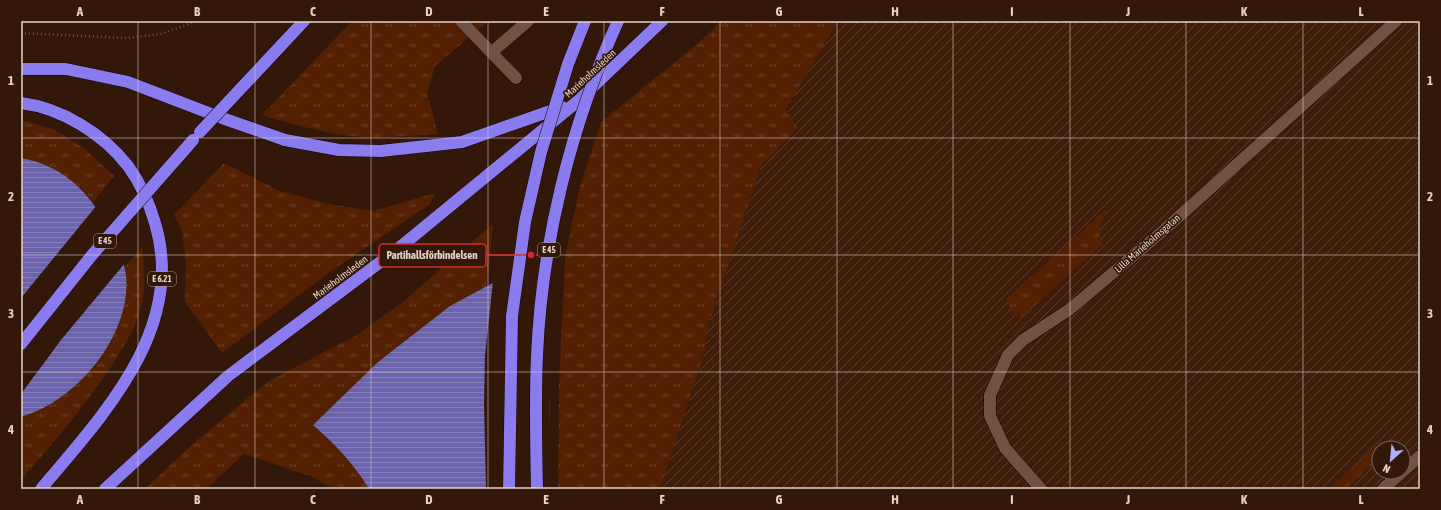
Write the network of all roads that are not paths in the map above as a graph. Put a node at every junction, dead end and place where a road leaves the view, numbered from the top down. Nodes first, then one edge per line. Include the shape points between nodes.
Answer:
1 (304, 21) edge
2 (461, 21) edge
3 (528, 21) edge
4 (584, 21) edge
5 (618, 21) edge
6 (662, 21) edge
7 (1396, 21) edge
8 (492, 52) junction
9 (21, 70) edge
10 (516, 78) dead end
11 (578, 101) junction
12 (21, 103) edge
13 (21, 344) edge
14 (1420, 456) edge
15 (1411, 464) edge
16 (1392, 480) edge
17 (41, 489) edge
18 (105, 489) edge
19 (510, 489) edge
20 (537, 489) edge
21 (1041, 489) edge
22 (1383, 489) edge

1 - 13 highway, E 45, bridge via 180,154 92,256
2 - 8 street
3 - 8 street
4 - 19 highway, bridge via 541,152 525,222 512,316
5 - 20 highway, E 45, bridge via 583,110 553,229 543,290 537,354
6 - 11 highway, Marieholmsleden
7 - 21 street, Lilla Marieholmsgatan via 1164,230 1070,309 1023,340 1008,355 990,395 990,416 1005,448
8 - 10 street
9 - 11 highway via 66,69 128,82 285,140 346,150 381,151 462,142
11 - 18 highway, Marieholmsleden via 399,248 228,376
12 - 17 highway, E 6.21 via 48,110 76,122 103,141 124,161 142,187 149,204 162,256 160,296 153,325 139,358 109,405
14 - 15 street
16 - 22 street

